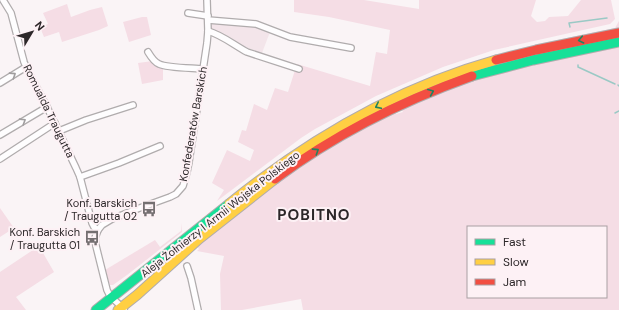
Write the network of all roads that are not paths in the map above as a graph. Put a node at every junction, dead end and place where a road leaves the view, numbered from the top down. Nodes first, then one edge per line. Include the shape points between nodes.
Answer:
1 (3, 0) edge
2 (8, 0) edge
3 (207, 0) edge
4 (10, 12) junction
5 (188, 13) dead end
6 (208, 18) junction
7 (208, 30) junction
8 (619, 33) edge
9 (619, 42) edge
10 (351, 48) dead end
11 (148, 52) dead end
12 (26, 67) junction
13 (203, 68) junction
14 (299, 69) dead end
15 (0, 83) edge
16 (132, 105) dead end
17 (47, 106) junction
18 (55, 123) junction
19 (59, 132) junction
20 (0, 135) edge
21 (160, 146) dead end
22 (0, 159) edge
23 (80, 177) junction
24 (98, 230) junction
25 (187, 266) dead end
26 (112, 298) junction
27 (122, 309) edge
28 (96, 310) edge
29 (198, 310) edge

1 - 4 street, Romualda Traugutta
2 - 4 street
3 - 6 street, Konfederatów Barskich
4 - 12 street, Romualda Traugutta
5 - 6 street
6 - 7 street, Konfederatów Barskich
6 - 10 street via 256,24 290,37
7 - 13 street, Konfederatów Barskich
7 - 14 street via 247,52
8 -> 26 main road, Aleja Żołnierzy I Armii Wojska Polskiego via 531,51 470,68 411,91 355,118 270,172
27 -> 9 main road, Aleja Żołnierzy I Armii Wojska Polskiego via 193,244 272,182 315,152 375,117 439,88 491,70
11 - 13 street via 163,66
15 -> 12 street
12 - 17 street, Romualda Traugutta
13 - 24 street, Konfederatów Barskich via 187,170 181,188 170,198 108,221
16 - 19 street
17 - 18 street, Romualda Traugutta
20 -> 17 street
18 - 19 street, Romualda Traugutta
18 - 22 street
19 - 23 street, Romualda Traugutta
21 - 23 street
23 - 24 street, Romualda Traugutta via 92,223
24 - 26 street via 95,238 97,253 106,287
25 - 29 street
26 - 27 street
26 - 28 main road, Aleja Żołnierzy I Armii Wojska Polskiego

